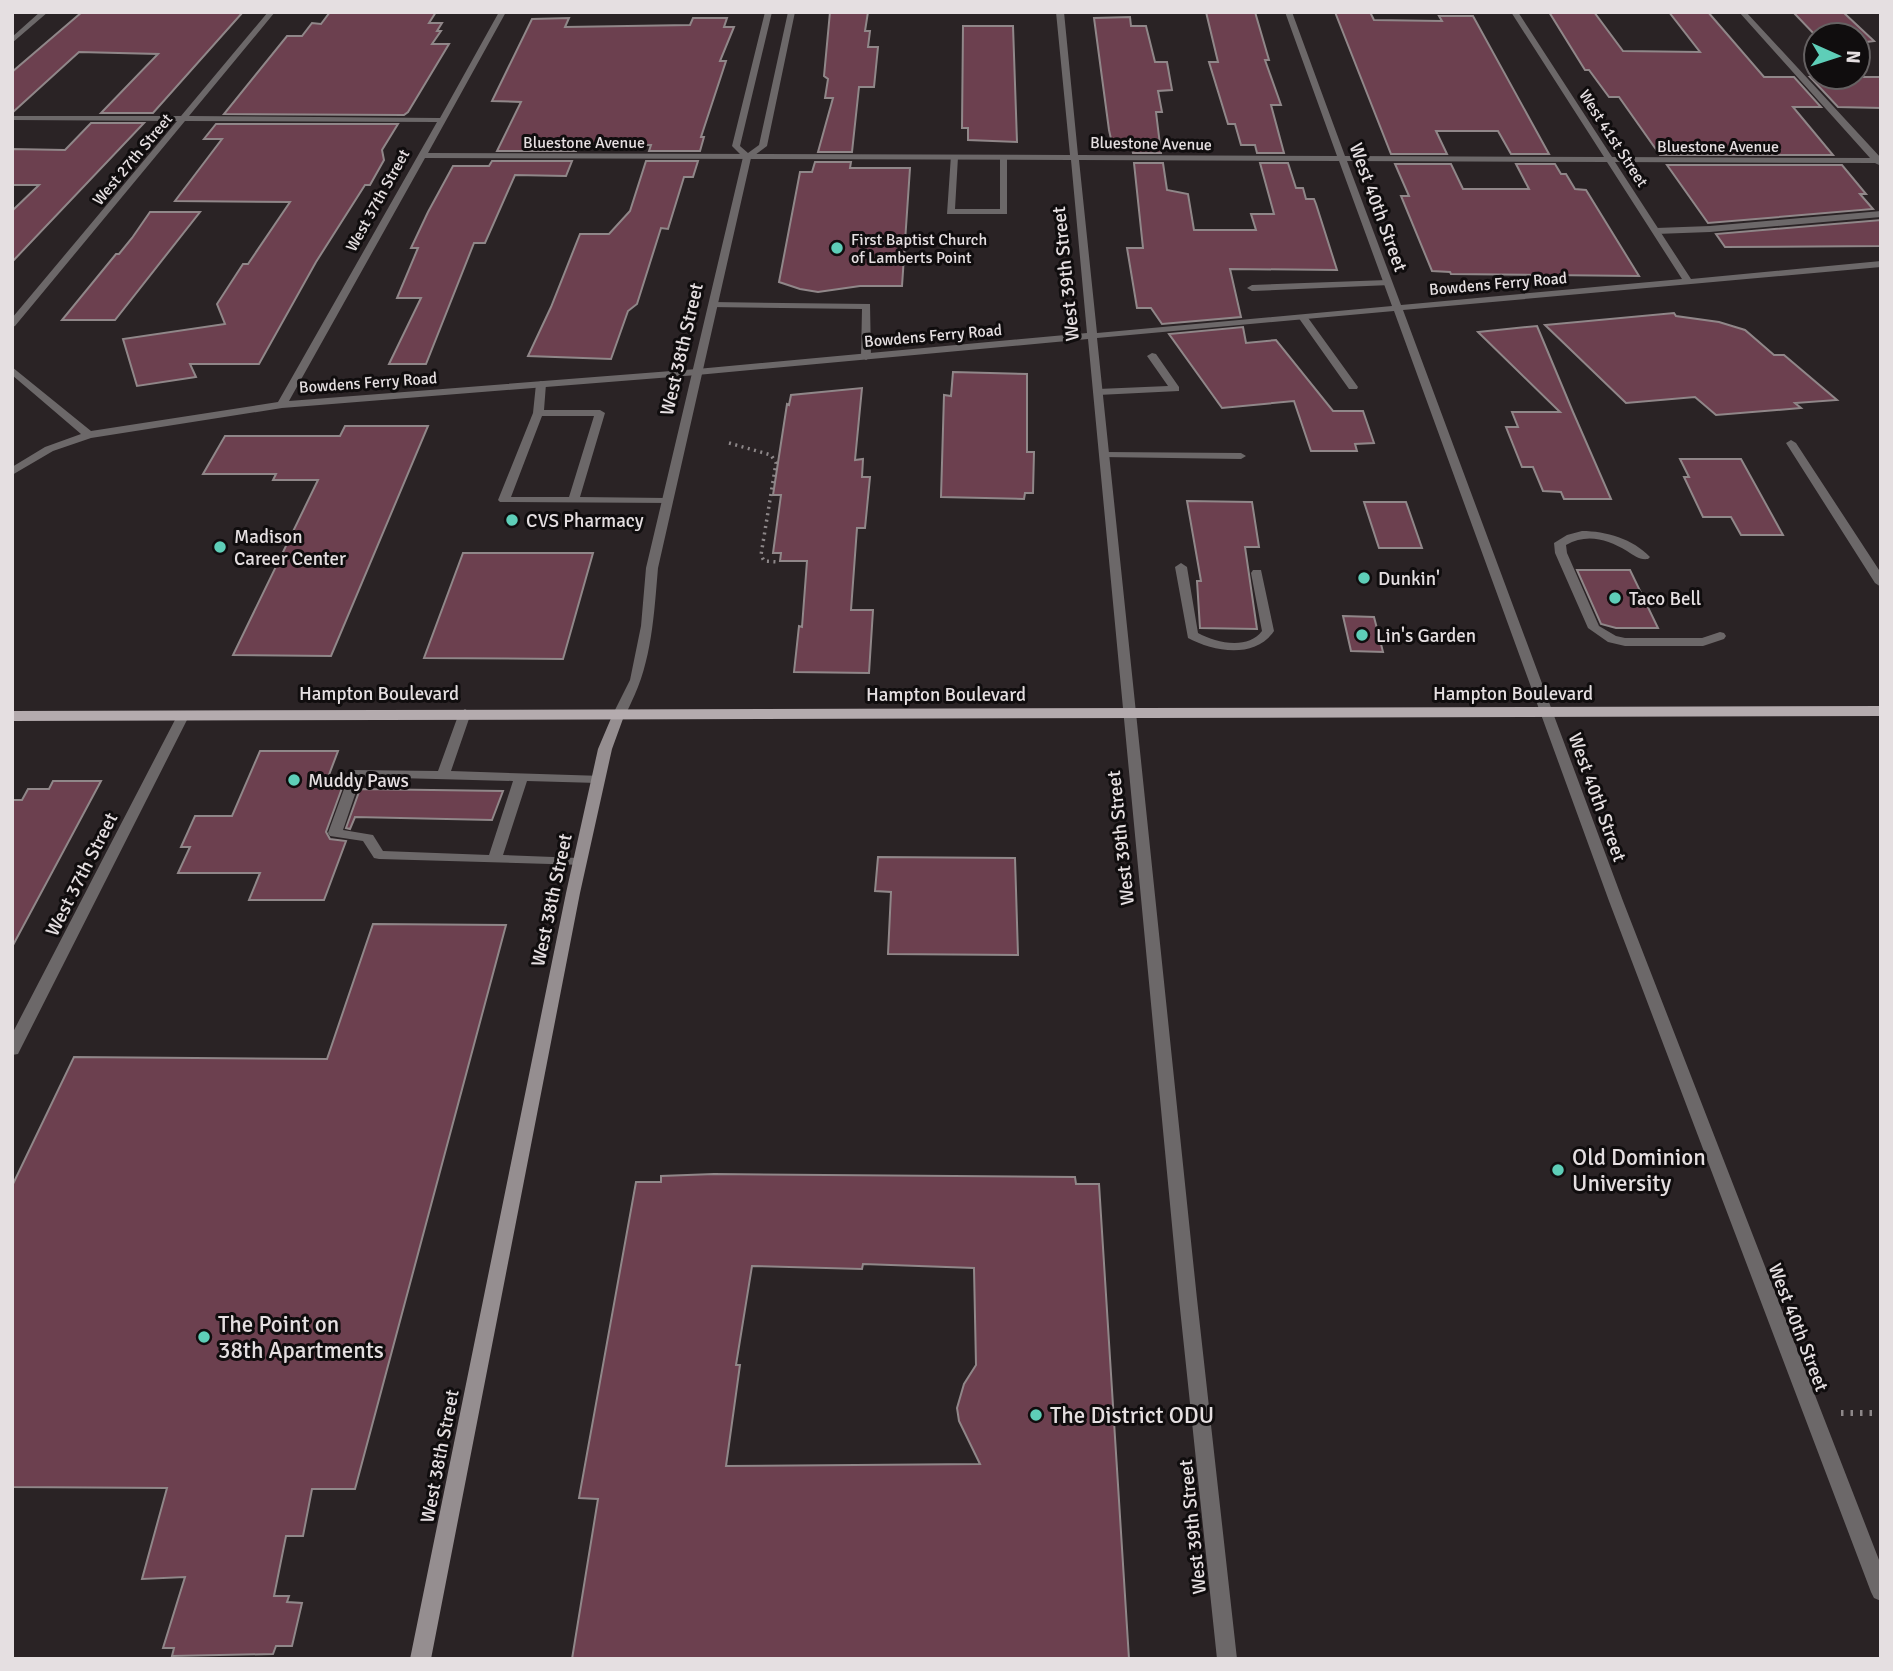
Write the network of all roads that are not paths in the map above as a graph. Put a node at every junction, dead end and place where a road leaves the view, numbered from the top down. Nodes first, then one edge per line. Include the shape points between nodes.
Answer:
1 (45, 12) edge
2 (272, 12) edge
3 (503, 12) edge
4 (769, 12) edge
5 (792, 12) edge
6 (1060, 12) edge
7 (1288, 12) edge
8 (1514, 12) edge
9 (1742, 12) edge
10 (12, 41) edge
11 (12, 118) edge
12 (184, 119) junction
13 (441, 120) junction
14 (421, 155) junction
15 (747, 157) junction
16 (954, 157) junction
17 (1004, 157) junction
18 (1074, 157) junction
19 (1341, 159) junction
20 (1609, 160) junction
21 (1879, 163) edge
22 (1881, 214) edge
23 (1656, 231) junction
24 (1881, 264) edge
25 (1688, 281) junction
26 (1387, 283) junction
27 (1252, 288) dead end
28 (712, 305) junction
29 (1397, 308) junction
30 (1303, 317) junction
31 (12, 324) edge
32 (1093, 336) junction
33 (1152, 356) dead end
34 (866, 357) junction
35 (12, 370) edge
36 (697, 372) junction
37 (541, 384) junction
38 (1353, 387) dead end
39 (1098, 392) junction
40 (282, 405) junction
41 (538, 413) junction
42 (89, 435) junction
43 (1791, 443) dead end
44 (1105, 455) junction
45 (1241, 456) dead end
46 (12, 472) edge
47 (573, 501) junction
48 (667, 501) junction
49 (1644, 557) dead end
50 (1181, 567) dead end
51 (1257, 573) dead end
52 (1881, 583) edge
53 (1720, 636) dead end
54 (1881, 711) edge
55 (465, 713) junction
56 (1546, 714) junction
57 (1129, 715) junction
58 (12, 716) edge
59 (183, 716) junction
60 (618, 716) junction
61 (443, 775) junction
62 (521, 778) junction
63 (598, 779) junction
64 (495, 859) junction
65 (579, 862) junction
66 (12, 1050) edge
67 (1881, 1592) edge
68 (420, 1659) edge
69 (1227, 1659) edge

1 - 10 street
2 - 12 street, West 27th Street
3 - 13 street, West 37th Street
4 - 15 street, West 38th Street via 736,146
5 - 15 street, West 38th Street via 763,146
6 - 18 street, West 39th Street
7 - 19 street, West 40th Street
8 - 20 street, West 41st Street
9 - 21 street
11 - 12 street
12 - 13 street
12 - 31 street, West 27th Street
13 - 14 street, West 37th Street
14 - 15 street, Bluestone Avenue
14 - 40 street, West 37th Street
15 - 16 street, Bluestone Avenue
15 - 28 street, West 38th Street
16 - 17 street, Bluestone Avenue
16 - 17 street via 950,212 1004,212
17 - 18 street, Bluestone Avenue
18 - 19 street, Bluestone Avenue
18 - 32 street, West 39th Street
19 - 20 street, Bluestone Avenue
19 - 26 street, West 40th Street
20 - 21 street, Bluestone Avenue
20 - 23 street, West 41st Street
22 - 23 street
23 - 25 street, West 41st Street
24 - 25 street, Bowdens Ferry Road
25 - 29 street, Bowdens Ferry Road
26 - 27 street
26 - 29 street, West 40th Street
28 - 34 street via 867,306
28 - 36 street, West 38th Street
29 - 30 street, Bowdens Ferry Road
29 - 56 street, West 40th Street
30 - 32 street, Bowdens Ferry Road
30 - 38 street
32 - 34 street, Bowdens Ferry Road
32 - 39 street, West 39th Street
33 - 39 street via 1175,389
34 - 36 street, Bowdens Ferry Road
35 - 42 street
36 - 37 street, Bowdens Ferry Road
36 - 48 street, West 38th Street
37 - 40 street, Bowdens Ferry Road
37 - 41 street
39 - 44 street, West 39th Street
40 - 42 street, Bowdens Ferry Road
41 - 47 street via 600,413
41 - 47 street via 504,500
42 - 46 street, Bowdens Ferry Road via 49,449
43 - 52 street
44 - 45 street
44 - 57 street, West 39th Street
47 - 48 street
48 - 60 street, West 38th Street via 636,680
49 - 53 street via 1608,536 1580,535 1560,543 1594,628 1625,642 1703,642
50 - 51 street via 1192,635 1220,645 1247,645 1265,639 1268,631
54 - 56 main road, Hampton Boulevard
55 - 59 main road, Hampton Boulevard
55 - 60 main road, Hampton Boulevard
55 - 61 street
56 - 57 main road, Hampton Boulevard
56 - 67 street, West 40th Street
57 - 60 main road, Hampton Boulevard
57 - 69 street, West 39th Street
58 - 59 main road, Hampton Boulevard
59 - 66 street, West 37th Street
60 - 63 main road, West 38th Street
61 - 62 street
61 - 64 street via 356,774 335,833 368,838 379,855
62 - 63 street
62 - 64 street
63 - 65 main road, West 38th Street
64 - 65 street
65 - 68 main road, West 38th Street

